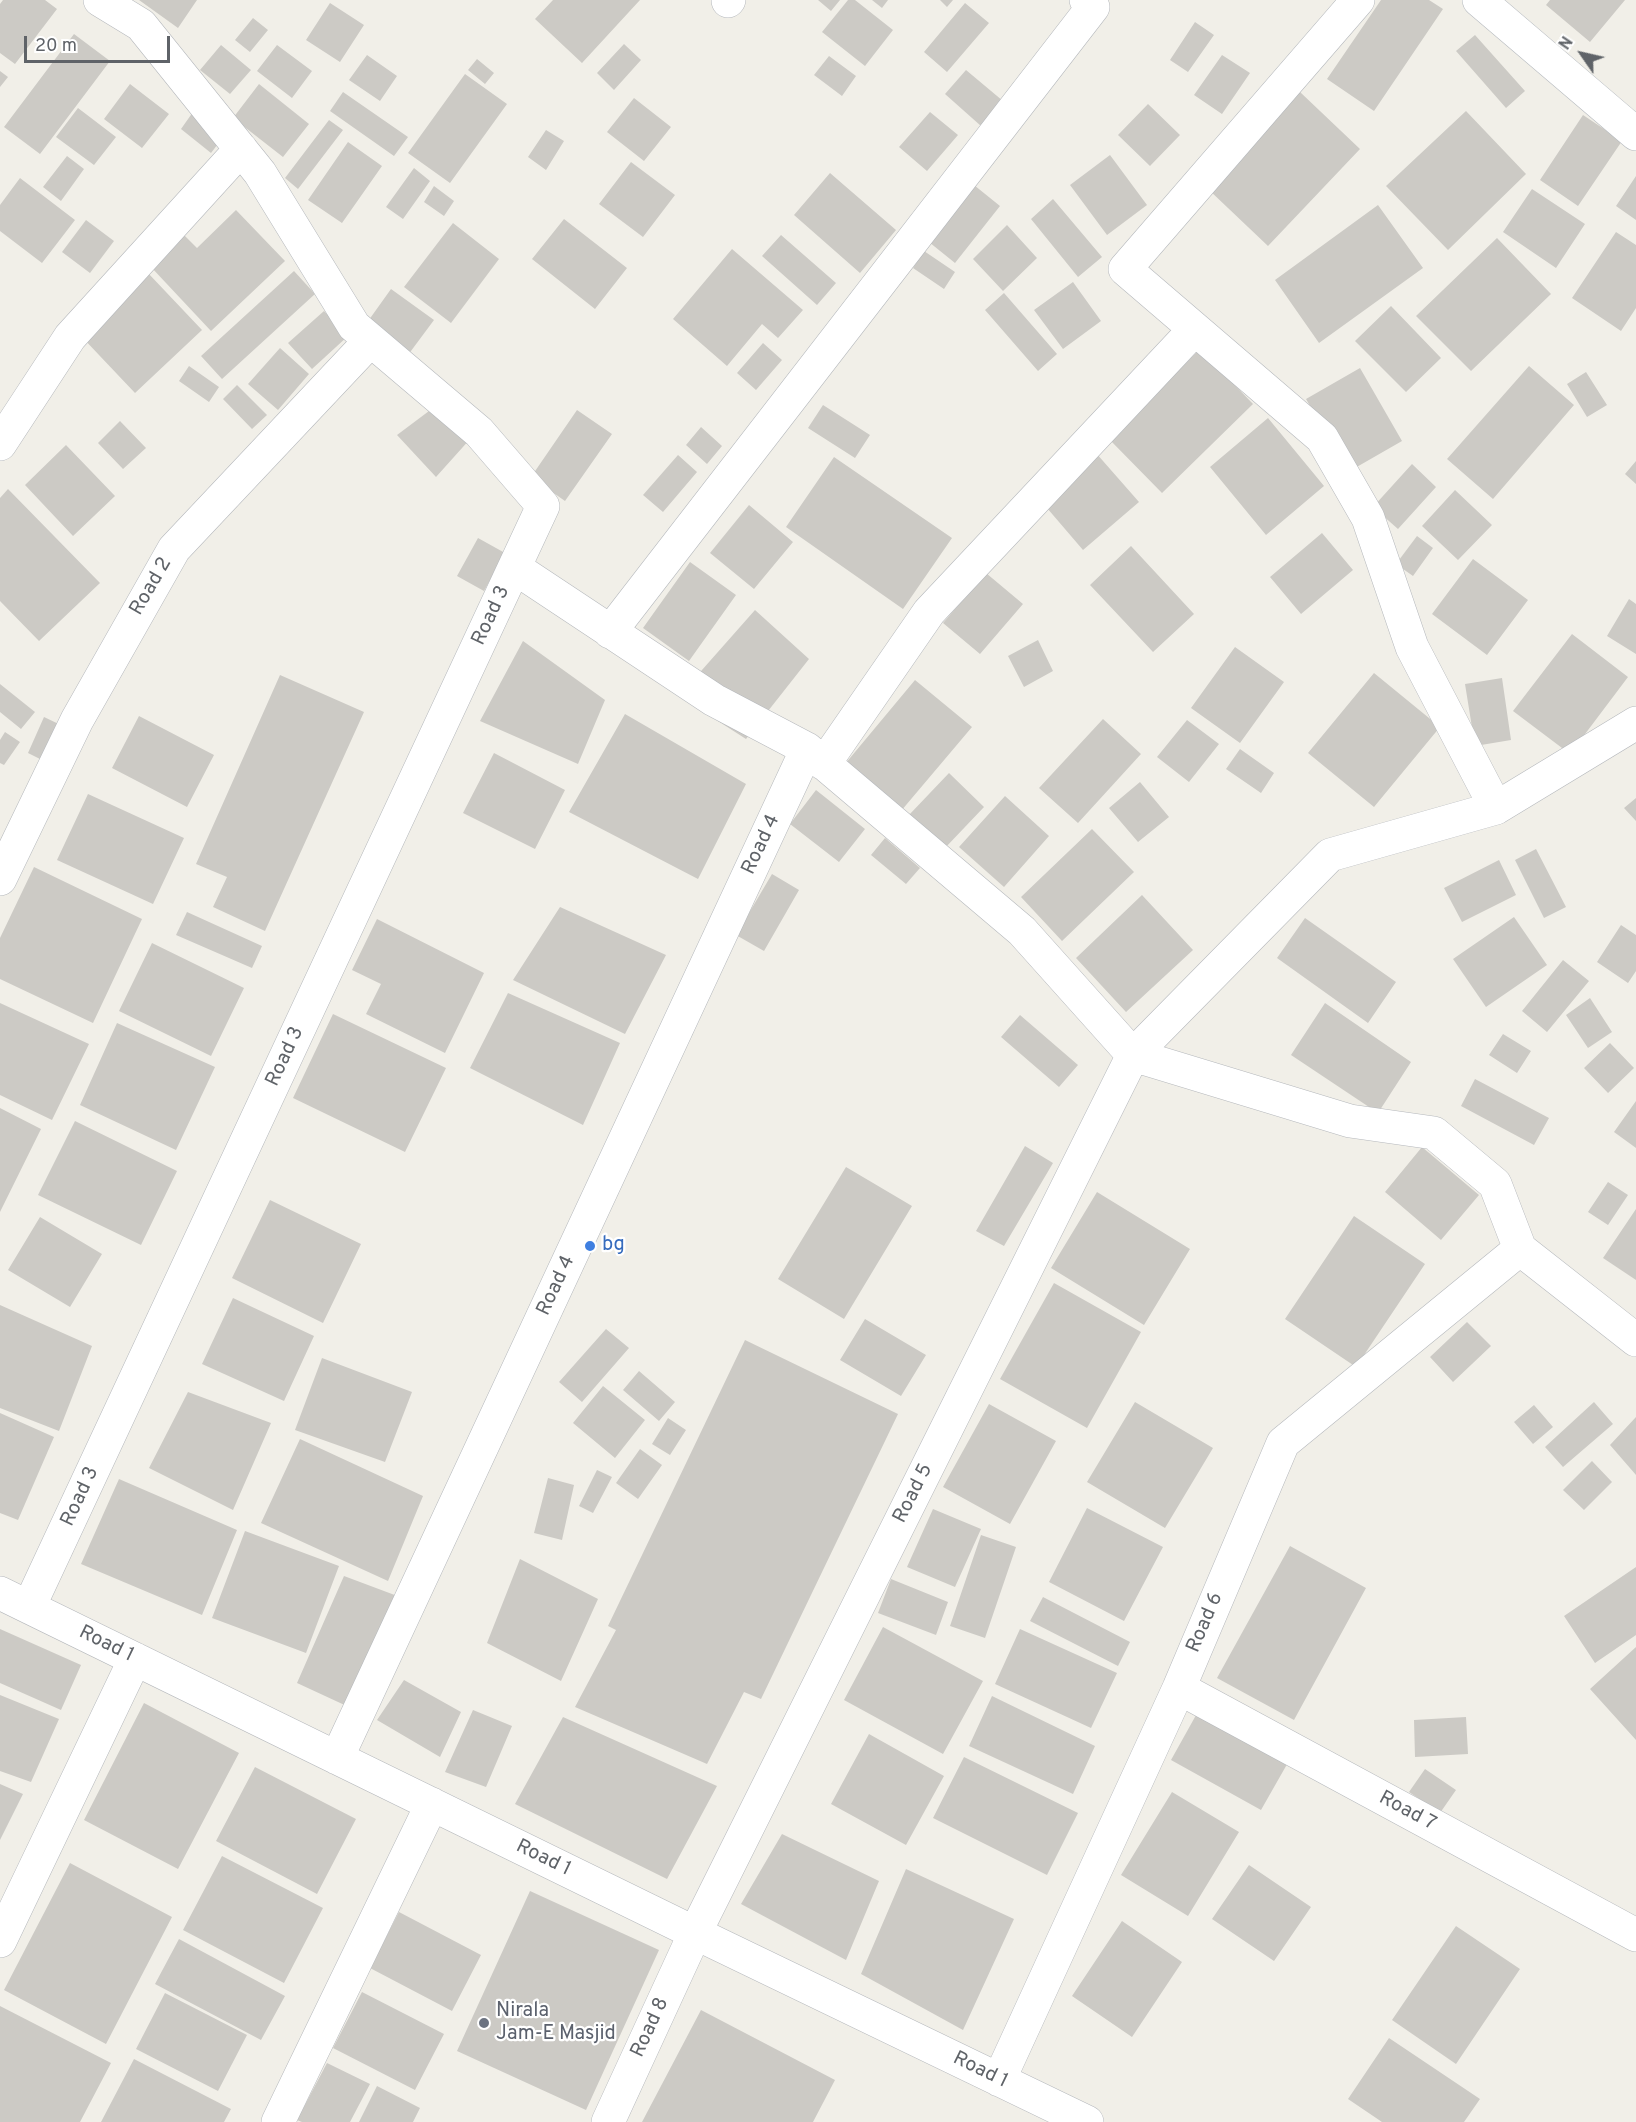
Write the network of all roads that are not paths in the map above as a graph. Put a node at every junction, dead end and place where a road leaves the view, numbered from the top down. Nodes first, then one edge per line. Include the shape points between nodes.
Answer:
1 (100, 0) edge
2 (1086, 0) edge
3 (1358, 0) edge
4 (1479, 0) edge
5 (1636, 134) edge
6 (241, 149) junction
7 (1195, 329) junction
8 (370, 342) junction
9 (0, 444) edge
10 (515, 568) junction
11 (610, 632) junction
12 (1636, 723) edge
13 (815, 757) junction
14 (1496, 808) junction
15 (0, 879) edge
16 (1133, 1055) junction
17 (1520, 1249) junction
18 (1636, 1340) edge
19 (0, 1593) edge
20 (30, 1607) junction
21 (135, 1659) junction
22 (1179, 1688) junction
23 (337, 1758) junction
24 (432, 1804) junction
25 (695, 1933) junction
26 (1636, 1935) edge
27 (0, 1941) edge
28 (999, 2080) junction
29 (1082, 2121) edge
30 (278, 2122) edge
31 (608, 2122) edge

1 - 6 street via 141,25
2 - 11 street via 1093,7
3 - 7 street via 1125,269
4 - 5 street
6 - 8 street via 260,173 354,326
6 - 9 street via 70,337
7 - 13 street, Road 4 via 929,612
7 - 14 street via 1322,438 1368,518 1412,646
8 - 10 street, Road 3 via 479,432 543,506
8 - 15 street, Road 2 via 174,549 77,720
10 - 11 street
10 - 20 street, Road 3
11 - 13 street via 714,700
12 - 14 street, Road 5
13 - 16 street via 1022,931
13 - 23 street, Road 4
14 - 16 street, Road 5 via 1330,855
16 - 17 street via 1350,1121 1434,1133 1495,1184
16 - 25 street, Road 5
17 - 18 street
17 - 22 street, Road 6 via 1283,1443
19 - 20 street, Road 1
20 - 21 street, Road 1
21 - 23 street, Road 1
21 - 27 street
22 - 26 street, Road 7
22 - 28 street, Road 6
23 - 24 street, Road 1
24 - 25 street, Road 1
24 - 30 street
25 - 28 street, Road 1
25 - 31 street, Road 8
28 - 29 street, Road 1

